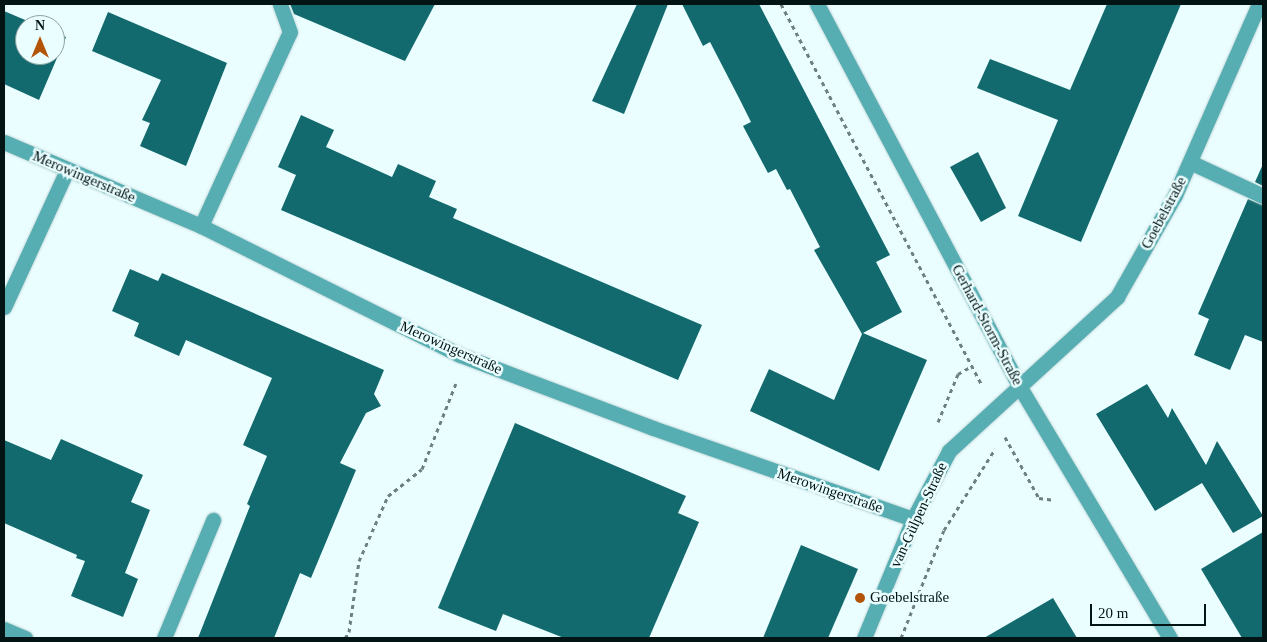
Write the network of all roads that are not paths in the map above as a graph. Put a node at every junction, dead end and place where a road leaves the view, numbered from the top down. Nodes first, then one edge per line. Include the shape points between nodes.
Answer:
1 (280, 4) edge
2 (817, 4) edge
3 (1259, 4) edge
4 (4, 142) edge
5 (1190, 162) junction
6 (68, 170) junction
7 (1263, 196) edge
8 (201, 226) junction
9 (4, 307) edge
10 (1021, 389) junction
11 (913, 519) junction
12 (213, 520) dead end
13 (4, 629) edge
14 (25, 638) edge
15 (164, 638) edge
16 (864, 638) edge
17 (1170, 638) edge

1 - 8 street via 290,32
2 - 10 street, Gerhard-Storm-Straße
3 - 5 street, Goebelstraße
4 - 6 street, Merowingerstraße
5 - 7 street
5 - 10 street, Goebelstraße via 1117,297
6 - 8 street, Merowingerstraße
6 - 9 street
8 - 11 street, Merowingerstraße via 460,355 653,428
10 - 11 street, van-Gülpen-Straße via 949,451
10 - 17 street, Gerhard-Storm-Straße
11 - 16 street, van-Gülpen-Straße
12 - 15 street
13 - 14 street

